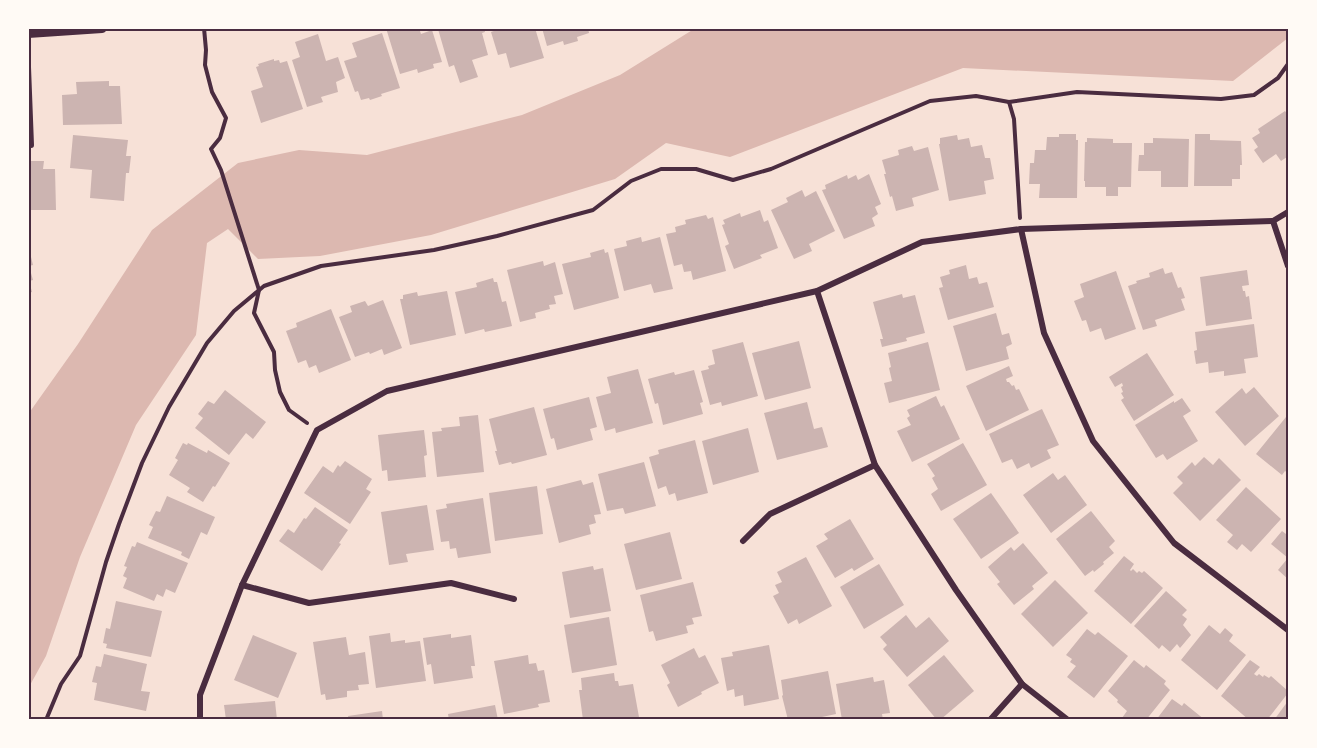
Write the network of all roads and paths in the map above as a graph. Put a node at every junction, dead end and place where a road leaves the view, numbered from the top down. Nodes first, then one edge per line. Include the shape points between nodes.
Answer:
1 (102, 28) edge
2 (204, 28) edge
3 (28, 33) edge
4 (1288, 64) edge
5 (28, 67) edge
6 (1009, 102) junction
7 (32, 145) dead end
8 (1288, 212) edge
9 (1273, 221) junction
10 (1021, 229) junction
11 (1288, 266) edge
12 (259, 290) junction
13 (817, 291) junction
14 (317, 430) junction
15 (875, 465) junction
16 (743, 541) dead end
17 (242, 585) junction
18 (514, 599) dead end
19 (1288, 630) edge
20 (1022, 684) junction
21 (46, 720) edge
22 (200, 720) edge
23 (990, 720) edge
24 (1068, 720) edge

1 - 3 street
2 - 12 path via 205,65 212,92 226,118 220,138 211,149
4 - 6 path via 1278,78 1254,95 1221,99 1077,92
5 - 7 street
6 - 10 path via 1014,119
6 - 12 path via 976,96 930,101 771,169 733,180 696,169 661,169 631,181 593,210 434,250 321,266
8 - 9 street
9 - 10 street
9 - 11 street
10 - 13 street via 922,242
10 - 19 street via 1044,333 1093,441 1174,543
12 - 14 path via 254,313 274,352 280,392 289,410
12 - 21 path via 234,310 207,343 141,463 106,562 80,656 61,684
13 - 14 street via 387,391
13 - 15 street
14 - 17 street
15 - 16 street via 770,514
15 - 20 street
17 - 18 street via 309,603 452,583
17 - 22 street via 200,695
20 - 23 street
20 - 24 street

